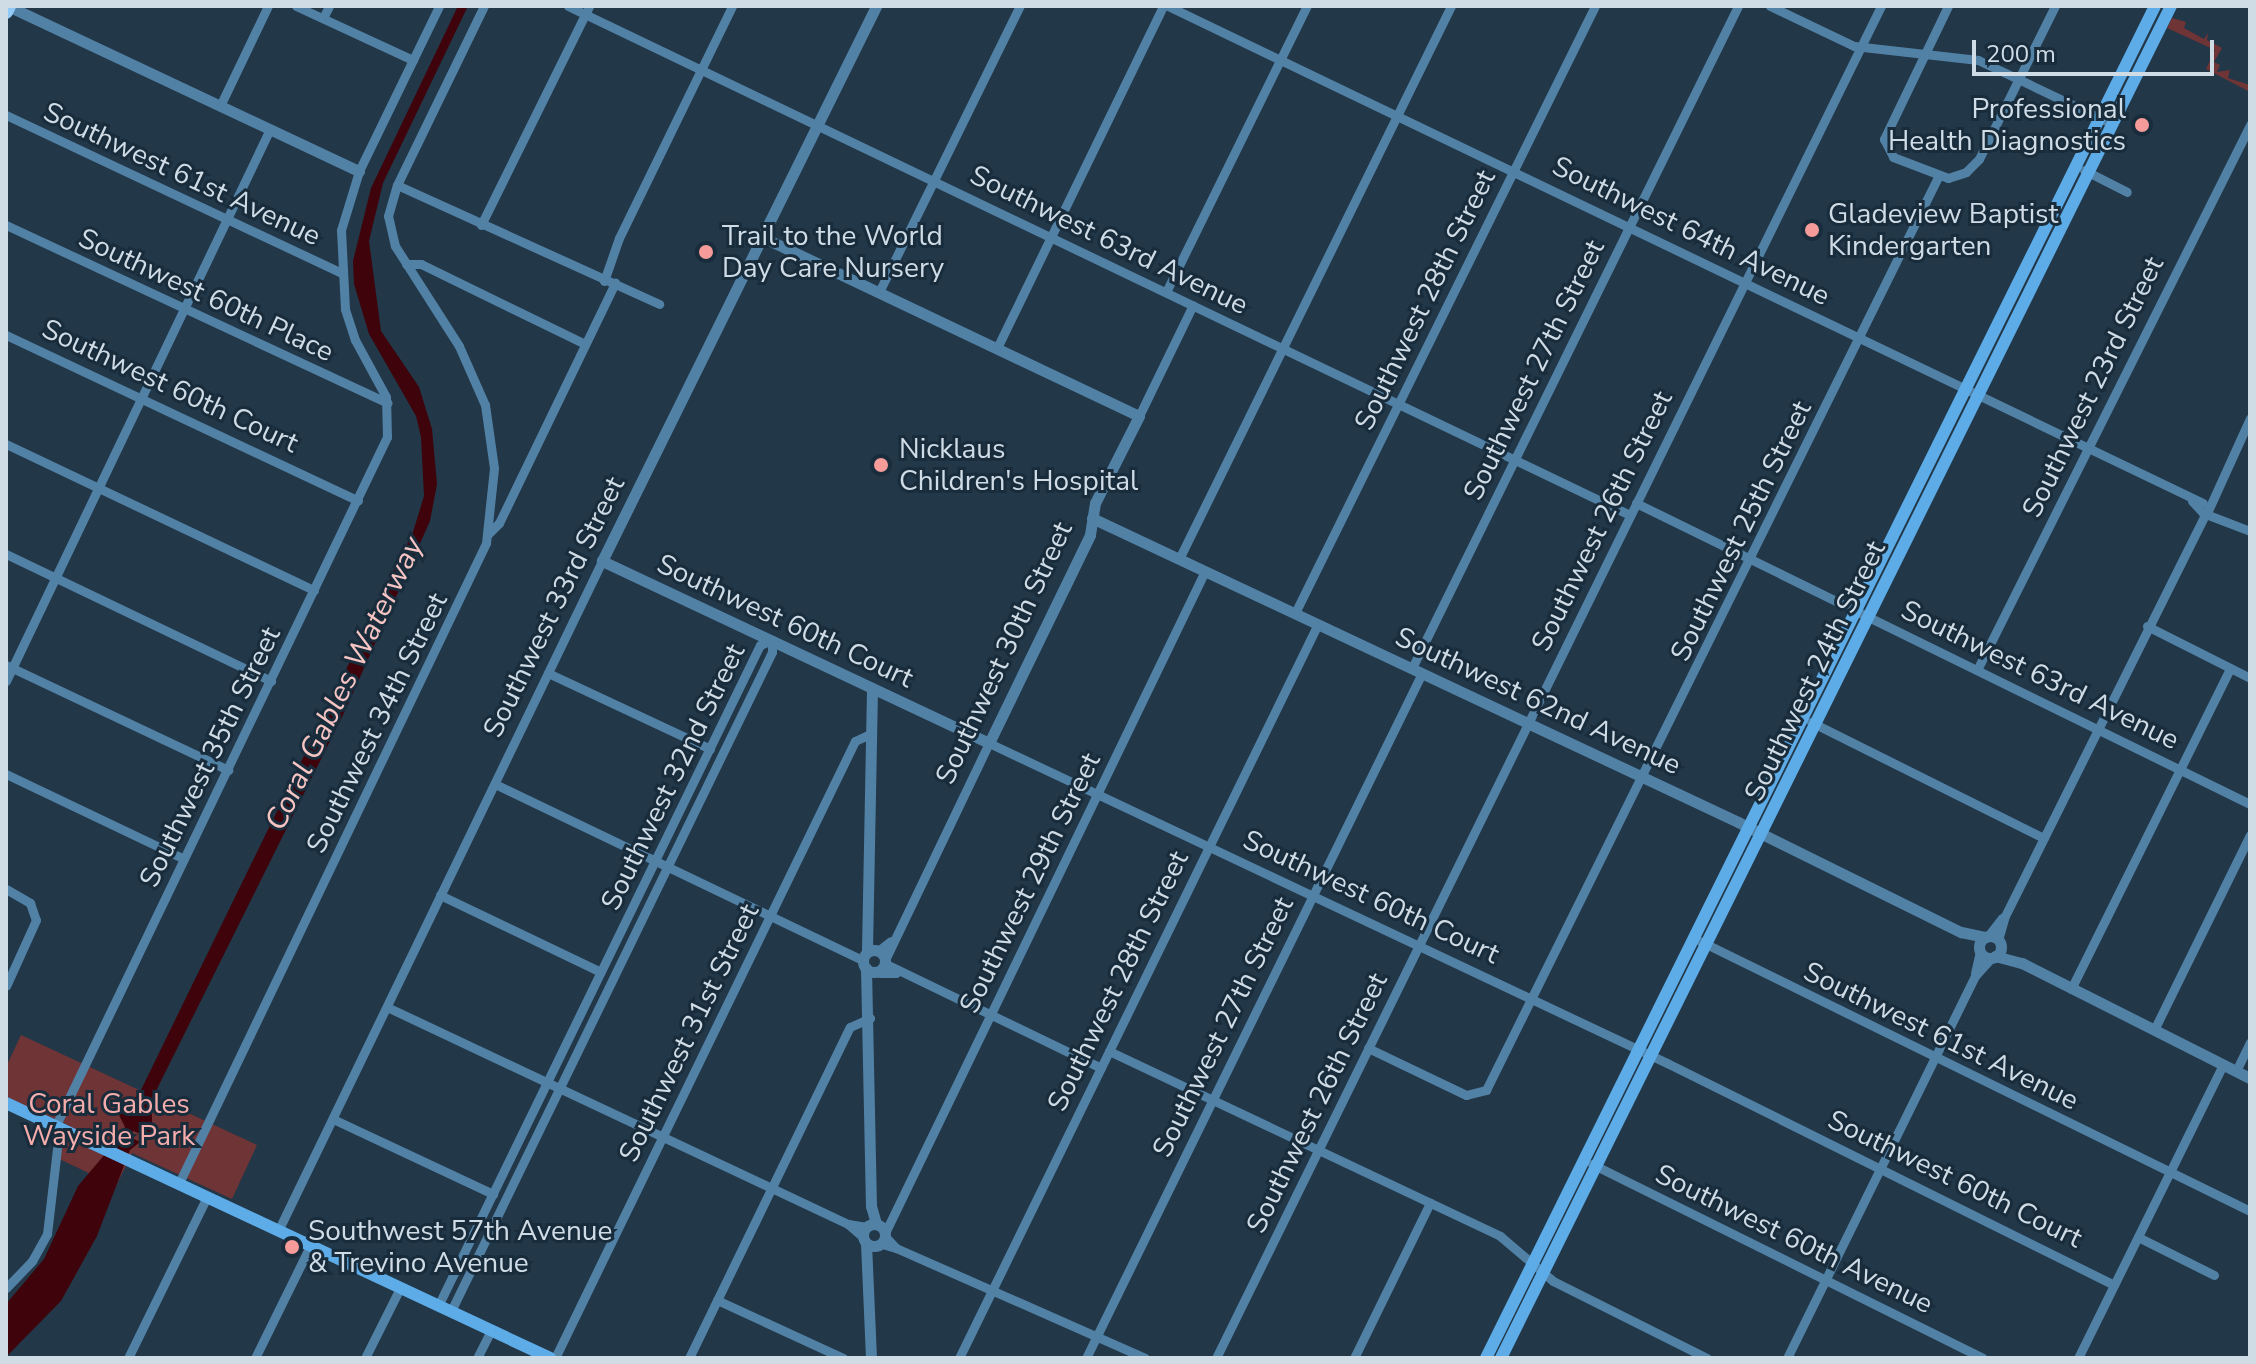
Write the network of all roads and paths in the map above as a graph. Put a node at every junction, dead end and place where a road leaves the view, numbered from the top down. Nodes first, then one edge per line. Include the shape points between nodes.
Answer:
1 (9, 6) edge
2 (268, 6) edge
3 (296, 6) edge
4 (329, 6) edge
5 (439, 6) edge
6 (484, 6) edge
7 (568, 6) edge
8 (732, 6) edge
9 (876, 6) edge
10 (1020, 6) edge
11 (1166, 6) edge
12 (1307, 6) edge
13 (1451, 6) edge
14 (1595, 6) edge
15 (1738, 6) edge
16 (1770, 6) edge
17 (1881, 6) edge
18 (1948, 6) edge
19 (2055, 6) edge
20 (2155, 6) edge
21 (2171, 6) edge
22 (587, 10) edge
23 (6, 12) edge
24 (323, 18) junction
25 (1861, 47) junction
26 (1926, 51) junction
27 (413, 60) junction
28 (1281, 60) junction
29 (701, 69) junction
30 (2019, 78) junction
31 (220, 106) junction
32 (6, 115) edge
33 (1397, 115) junction
34 (2100, 117) junction
35 (2113, 124) junction
36 (817, 125) junction
37 (2250, 125) edge
38 (270, 129) junction
39 (2075, 166) junction
40 (1513, 170) junction
41 (359, 171) junction
42 (2089, 172) junction
43 (1938, 177) junction
44 (934, 180) junction
45 (397, 185) junction
46 (2127, 192) dead end
47 (227, 219) junction
48 (6, 225) edge
49 (481, 225) junction
50 (1630, 226) junction
51 (1050, 236) junction
52 (762, 237) junction
53 (406, 264) junction
54 (340, 272) junction
55 (604, 281) junction
56 (1746, 281) junction
57 (615, 283) junction
58 (879, 292) junction
59 (1166, 292) junction
60 (659, 304) dead end
61 (1193, 305) junction
62 (183, 309) junction
63 (6, 335) edge
64 (1862, 337) junction
65 (585, 344) junction
66 (997, 348) junction
67 (1282, 348) junction
68 (1966, 387) junction
69 (1979, 394) junction
70 (140, 398) junction
71 (387, 403) junction
72 (1398, 403) junction
73 (1139, 416) junction
74 (2250, 418) edge
75 (6, 444) edge
76 (2087, 448) junction
77 (1514, 459) junction
78 (98, 488) junction
79 (358, 501) junction
80 (1636, 503) junction
81 (2205, 508) junction
82 (1630, 515) junction
83 (1092, 518) junction
84 (2250, 531) edge
85 (487, 535) junction
86 (6, 554) edge
87 (1753, 558) junction
88 (1179, 559) junction
89 (602, 561) junction
90 (1205, 571) junction
91 (55, 578) junction
92 (314, 590) junction
93 (1857, 608) junction
94 (1295, 613) junction
95 (1869, 615) junction
96 (1318, 624) junction
97 (2147, 626) junction
98 (772, 640) junction
99 (9, 666) edge
100 (2230, 668) junction
101 (1417, 670) junction
102 (1977, 670) junction
103 (548, 673) junction
104 (2250, 678) edge
105 (6, 681) edge
106 (271, 681) junction
107 (872, 688) junction
108 (1803, 717) junction
109 (1528, 724) junction
110 (1815, 724) junction
111 (2097, 729) junction
112 (868, 735) junction
113 (989, 743) junction
114 (710, 749) junction
115 (2180, 769) junction
116 (228, 770) junction
117 (6, 774) edge
118 (1642, 776) junction
119 (495, 784) junction
120 (1097, 794) junction
121 (2250, 804) edge
122 (1749, 827) junction
123 (1761, 833) junction
124 (2250, 835) edge
125 (2044, 838) junction
126 (1208, 847) junction
127 (184, 859) junction
128 (655, 860) junction
129 (668, 866) junction
130 (6, 889) edge
131 (440, 895) junction
132 (1312, 896) junction
133 (771, 914) junction
134 (1694, 938) junction
135 (1707, 944) junction
136 (1418, 946) junction
137 (1989, 947) junction
138 (874, 960) junction
139 (601, 972) junction
140 (6, 986) edge
141 (2071, 989) junction
142 (1531, 999) junction
143 (387, 1007) junction
144 (990, 1017) junction
145 (870, 1018) junction
146 (2154, 1030) junction
147 (2250, 1042) edge
148 (1368, 1048) junction
149 (1109, 1051) junction
150 (1645, 1053) junction
151 (1934, 1058) junction
152 (2223, 1064) junction
153 (1101, 1068) junction
154 (2236, 1071) junction
155 (2250, 1078) edge
156 (547, 1083) junction
157 (560, 1089) junction
158 (1212, 1101) junction
159 (6, 1103) edge
160 (333, 1119) junction
161 (55, 1127) junction
162 (663, 1137) junction
163 (57, 1149) dead end
164 (1318, 1151) junction
165 (1584, 1160) junction
166 (1597, 1166) junction
167 (1880, 1169) junction
168 (2169, 1174) junction
169 (179, 1183) junction
170 (772, 1188) junction
171 (493, 1194) junction
172 (207, 1197) junction
173 (1430, 1203) junction
174 (2250, 1211) edge
175 (278, 1231) junction
176 (875, 1234) junction
177 (2138, 1237) junction
178 (310, 1246) junction
179 (1534, 1262) junction
180 (1544, 1272) junction
181 (2214, 1275) dead end
182 (1825, 1279) junction
183 (2114, 1285) junction
184 (6, 1288) edge
185 (400, 1288) junction
186 (992, 1289) junction
187 (717, 1300) junction
188 (438, 1306) junction
189 (451, 1311) junction
190 (491, 1330) junction
191 (1097, 1336) junction
192 (128, 1358) edge
193 (255, 1358) edge
194 (365, 1358) edge
195 (477, 1358) edge
196 (552, 1358) edge
197 (689, 1358) edge
198 (843, 1358) edge
199 (871, 1358) edge
200 (959, 1358) edge
201 (1086, 1358) edge
202 (1145, 1358) edge
203 (1216, 1358) edge
204 (1354, 1358) edge
205 (1486, 1358) edge
206 (1501, 1358) edge
207 (1707, 1358) edge
208 (1787, 1358) edge
209 (1983, 1358) edge
210 (2078, 1358) edge

1 - 23 main road
1 - 31 street
2 - 31 street
3 - 24 street
4 - 24 street
5 - 27 street
6 - 45 street
7 - 22 street, Southwest 63rd Avenue
8 - 29 street
9 - 36 street, Southwest 33rd Street
10 - 44 street
11 - 28 street, Southwest 64th Avenue
11 - 51 street
12 - 28 street
13 - 33 street
14 - 40 street, Southwest 28th Street
15 - 50 street, Southwest 27th Street
16 - 25 street
17 - 25 street, Southwest 26th Street
18 - 26 street
19 - 30 street
20 - 34 main road, Southwest 24th Street
21 - 35 main road, Southwest 24th Street
22 - 29 street, Southwest 63rd Avenue
22 - 49 street
24 - 27 street
25 - 26 street
25 - 56 street, Southwest 26th Street
26 - 30 street via 1968,57
26 - 43 street via 1884,144 1893,157
27 - 41 street
28 - 33 street, Southwest 64th Avenue
28 - 59 street
29 - 36 street, Southwest 63rd Avenue
29 - 55 street via 614,248
30 - 34 street
30 - 43 street via 1976,163 1955,177
31 - 38 street
32 - 47 street, Southwest 61st Avenue
33 - 40 street, Southwest 64th Avenue
33 - 67 street
34 - 35 street
34 - 39 main road, Southwest 24th Street
35 - 42 main road, Southwest 24th Street
36 - 44 street, Southwest 63rd Avenue
36 - 52 street, Southwest 33rd Street
37 - 76 street, Southwest 23rd Street
38 - 41 street
38 - 47 street
39 - 42 street
39 - 68 main road, Southwest 24th Street
40 - 50 street, Southwest 64th Avenue
40 - 72 street, Southwest 28th Street
41 - 54 street via 342,223
42 - 46 street
42 - 69 main road, Southwest 24th Street
43 - 64 street, Southwest 25th Street
44 - 51 street, Southwest 63rd Avenue
44 - 58 street
45 - 49 street
45 - 53 street via 388,226
47 - 54 street, Southwest 61st Avenue
47 - 62 street
48 - 62 street, Southwest 60th Place
49 - 55 street
50 - 56 street, Southwest 64th Avenue
50 - 77 street, Southwest 27th Street
51 - 59 street, Southwest 63rd Avenue
51 - 66 street
52 - 58 street
52 - 89 street, Southwest 33rd Street
53 - 65 street via 421,264
53 - 85 street via 459,346 485,405 494,468
54 - 71 street via 351,331
55 - 57 street
56 - 64 street, Southwest 64th Avenue
56 - 80 street, Southwest 26th Street
57 - 60 street
57 - 65 street, Southwest 34th Street
58 - 66 street
59 - 61 street, Southwest 63rd Avenue
61 - 67 street, Southwest 63rd Avenue
61 - 73 street, Southwest 30th Street
62 - 70 street
62 - 71 street, Southwest 60th Place
63 - 70 street, Southwest 60th Court
64 - 68 street, Southwest 64th Avenue
64 - 87 street, Southwest 25th Street
65 - 85 street, Southwest 34th Street via 499,523
66 - 73 street
67 - 72 street, Southwest 63rd Avenue
67 - 88 street
68 - 69 street, Southwest 64th Avenue
68 - 93 main road, Southwest 24th Street
69 - 76 street, Southwest 64th Avenue
69 - 95 main road, Southwest 24th Street
70 - 78 street
70 - 79 street, Southwest 60th Court
71 - 79 street, Southwest 35th Street via 388,434
72 - 77 street, Southwest 63rd Avenue
72 - 94 street, Southwest 28th Street
73 - 83 street, Southwest 30th Street
74 - 81 street
75 - 78 street
76 - 81 street, Southwest 64th Avenue
76 - 102 street, Southwest 23rd Street
77 - 82 street, Southwest 63rd Avenue
77 - 101 street, Southwest 27th Street
78 - 91 street
78 - 92 street
79 - 92 street, Southwest 35th Street
80 - 82 street, Southwest 26th Street
80 - 87 street, Southwest 63rd Avenue
81 - 84 street, Southwest 64th Avenue
81 - 97 street
82 - 109 street, Southwest 26th Street
83 - 88 street, Southwest 62nd Avenue
83 - 113 street, Southwest 30th Street via 1090,535
85 - 169 street, Southwest 34th Street via 476,570
86 - 91 street
87 - 93 street, Southwest 63rd Avenue
87 - 118 street, Southwest 25th Street
88 - 90 street, Southwest 62nd Avenue
89 - 98 street, Southwest 60th Court
89 - 103 street, Southwest 33rd Street
90 - 94 street, Southwest 62nd Avenue
90 - 120 street, Southwest 29th Street
91 - 99 street
91 - 106 street
92 - 106 street, Southwest 35th Street
93 - 95 street, Southwest 63rd Avenue
93 - 108 main road, Southwest 24th Street
94 - 96 street, Southwest 62nd Avenue
95 - 102 street, Southwest 63rd Avenue
95 - 110 main road, Southwest 24th Street
96 - 101 street, Southwest 62nd Avenue
96 - 126 street, Southwest 28th Street
97 - 100 street
97 - 111 street
98 - 107 street, Southwest 60th Court
98 - 114 street, Southwest 32nd Street via 760,645
98 - 129 street, Southwest 32nd Street via 772,652
99 - 105 street
99 - 116 street
100 - 104 street
100 - 115 street
101 - 109 street, Southwest 62nd Avenue
101 - 132 street, Southwest 27th Street
102 - 111 street, Southwest 63rd Avenue
103 - 114 street
103 - 119 street, Southwest 33rd Street
106 - 116 street, Southwest 35th Street
107 - 112 street
107 - 113 street, Southwest 60th Court
108 - 110 street
108 - 122 main road, Southwest 24th Street
109 - 118 street, Southwest 62nd Avenue
109 - 136 street, Southwest 26th Street
110 - 123 main road, Southwest 24th Street
110 - 125 street
111 - 115 street, Southwest 63rd Avenue
111 - 125 street
112 - 133 street, Southwest 31st Street via 855,741
112 - 138 street via 869,924
113 - 120 street, Southwest 60th Court
113 - 138 street, Southwest 30th Street via 895,935
114 - 128 street, Southwest 32nd Street
115 - 121 street, Southwest 63rd Avenue
115 - 141 street
116 - 127 street, Southwest 35th Street
117 - 127 street
118 - 122 street, Southwest 62nd Avenue
118 - 142 street, Southwest 25th Street
119 - 128 street
119 - 131 street, Southwest 33rd Street
120 - 126 street, Southwest 60th Court
120 - 144 street, Southwest 29th Street
122 - 123 street, Southwest 62nd Avenue
122 - 134 main road, Southwest 24th Street
123 - 135 main road, Southwest 24th Street
123 - 137 street, Southwest 62nd Avenue
124 - 146 street
125 - 137 street
126 - 132 street, Southwest 60th Court
126 - 149 street, Southwest 28th Street
127 - 161 street, Southwest 35th Street
128 - 129 street
128 - 139 street, Southwest 32nd Street
129 - 133 street
129 - 157 street, Southwest 32nd Street
130 - 140 street via 30,903 36,920
131 - 139 street
131 - 143 street, Southwest 33rd Street
132 - 136 street, Southwest 60th Court
132 - 158 street, Southwest 27th Street
133 - 138 street
133 - 162 street, Southwest 31st Street
134 - 135 street, Southwest 61st Avenue
134 - 150 main road, Southwest 24th Street
135 - 150 main road, Southwest 24th Street
135 - 151 street, Southwest 61st Avenue
136 - 142 street, Southwest 60th Court
136 - 148 street, Southwest 26th Street
137 - 141 street, Southwest 62nd Avenue
137 - 151 street
138 - 144 street
138 - 145 street
139 - 156 street, Southwest 32nd Street
141 - 146 street, Southwest 62nd Avenue
142 - 148 street, Southwest 25th Street via 1479,1096 1466,1095
142 - 150 street, Southwest 60th Court
143 - 156 street
143 - 160 street, Southwest 33rd Street
144 - 153 street
144 - 176 street, Southwest 29th Street via 894,1214
145 - 170 street via 850,1027
145 - 176 street
146 - 152 street, Southwest 62nd Avenue
147 - 154 street
148 - 164 street, Southwest 26th Street
149 - 153 street, Southwest 28th Street
149 - 158 street
150 - 165 main road, Southwest 24th Street
150 - 166 main road, Southwest 24th Street
150 - 167 street, Southwest 60th Court
151 - 167 street
151 - 168 street, Southwest 61st Avenue
152 - 154 street, Southwest 62nd Avenue
152 - 168 street
153 - 186 street, Southwest 28th Street
154 - 155 street, Southwest 62nd Avenue
156 - 157 street
156 - 171 street, Southwest 32nd Street
157 - 162 street
157 - 189 street, Southwest 32nd Street
158 - 164 street
158 - 191 street, Southwest 27th Street
159 - 161 main road
160 - 171 street
160 - 175 street, Southwest 33rd Street
161 - 169 main road
162 - 170 street
162 - 196 street, Southwest 31st Street
163 - 184 street via 47,1234 32,1261
164 - 173 street
164 - 203 street, Southwest 26th Street
165 - 166 street, Southwest 60th Avenue
165 - 179 main road, Southwest 24th Street
166 - 180 main road, Southwest 24th Street
166 - 182 street, Southwest 60th Avenue
167 - 182 street
167 - 183 street, Southwest 60th Court
168 - 174 street, Southwest 61st Avenue
168 - 177 street
169 - 172 main road
170 - 176 street
170 - 187 street
171 - 188 street, Southwest 32nd Street
172 - 175 main road
172 - 192 street
173 - 179 street via 1508,1241
173 - 204 street
175 - 178 main road
176 - 186 street
176 - 199 street
177 - 181 street
177 - 183 street
178 - 185 main road
178 - 193 street
179 - 180 street
179 - 205 main road, Southwest 24th Street
180 - 206 main road, Southwest 24th Street
180 - 207 street
182 - 208 street
182 - 209 street, Southwest 60th Avenue
183 - 210 street
185 - 188 main road
185 - 194 street
186 - 191 street
186 - 200 street, Southwest 28th Street
187 - 197 street
187 - 198 street
188 - 189 main road
189 - 190 main road
190 - 195 street
190 - 196 main road
191 - 201 street, Southwest 27th Street
191 - 202 street

